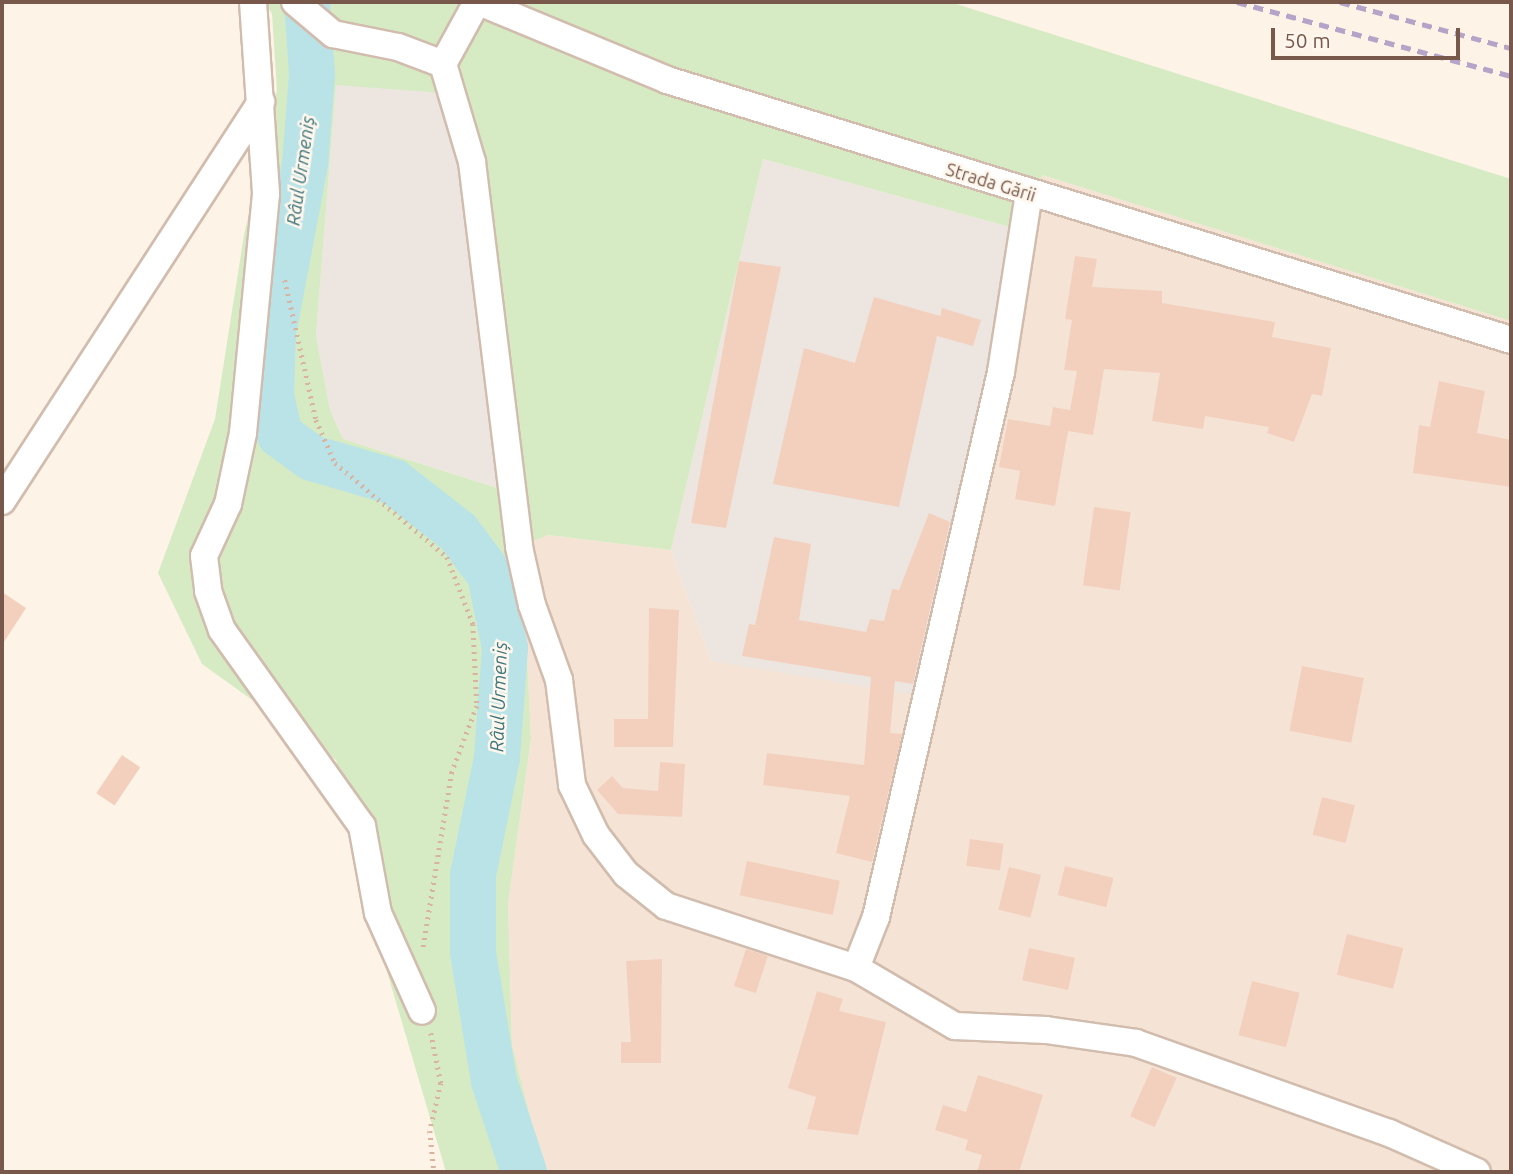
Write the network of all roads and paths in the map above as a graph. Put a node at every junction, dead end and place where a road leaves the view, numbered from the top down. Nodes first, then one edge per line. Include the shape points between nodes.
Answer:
1 (253, 2) edge
2 (295, 2) edge
3 (478, 2) edge
4 (443, 64) junction
5 (261, 102) junction
6 (1029, 194) junction
7 (284, 274) dead end
8 (1511, 340) edge
9 (2, 501) edge
10 (423, 962) dead end
11 (856, 968) junction
12 (422, 1011) joint
13 (434, 1172) edge
14 (1478, 1172) edge

1 - 5 street
2 - 4 street via 333,34 398,47
3 - 4 street
3 - 6 street, Strada Gării via 667,80
4 - 11 street via 472,162 519,547 558,680 572,785 596,835 626,874 666,906
5 - 9 street
5 - 12 street via 266,194 243,433 228,505 204,556 208,591 222,631 362,826 379,913
6 - 8 street, Strada Gării
6 - 11 street via 998,386 876,917
7 - 10 path via 316,420 335,464 447,557 473,624 477,706 452,772
11 - 14 street via 955,1026 1046,1030 1136,1043 1390,1133
12 - 13 path via 439,1049 441,1083 430,1131

